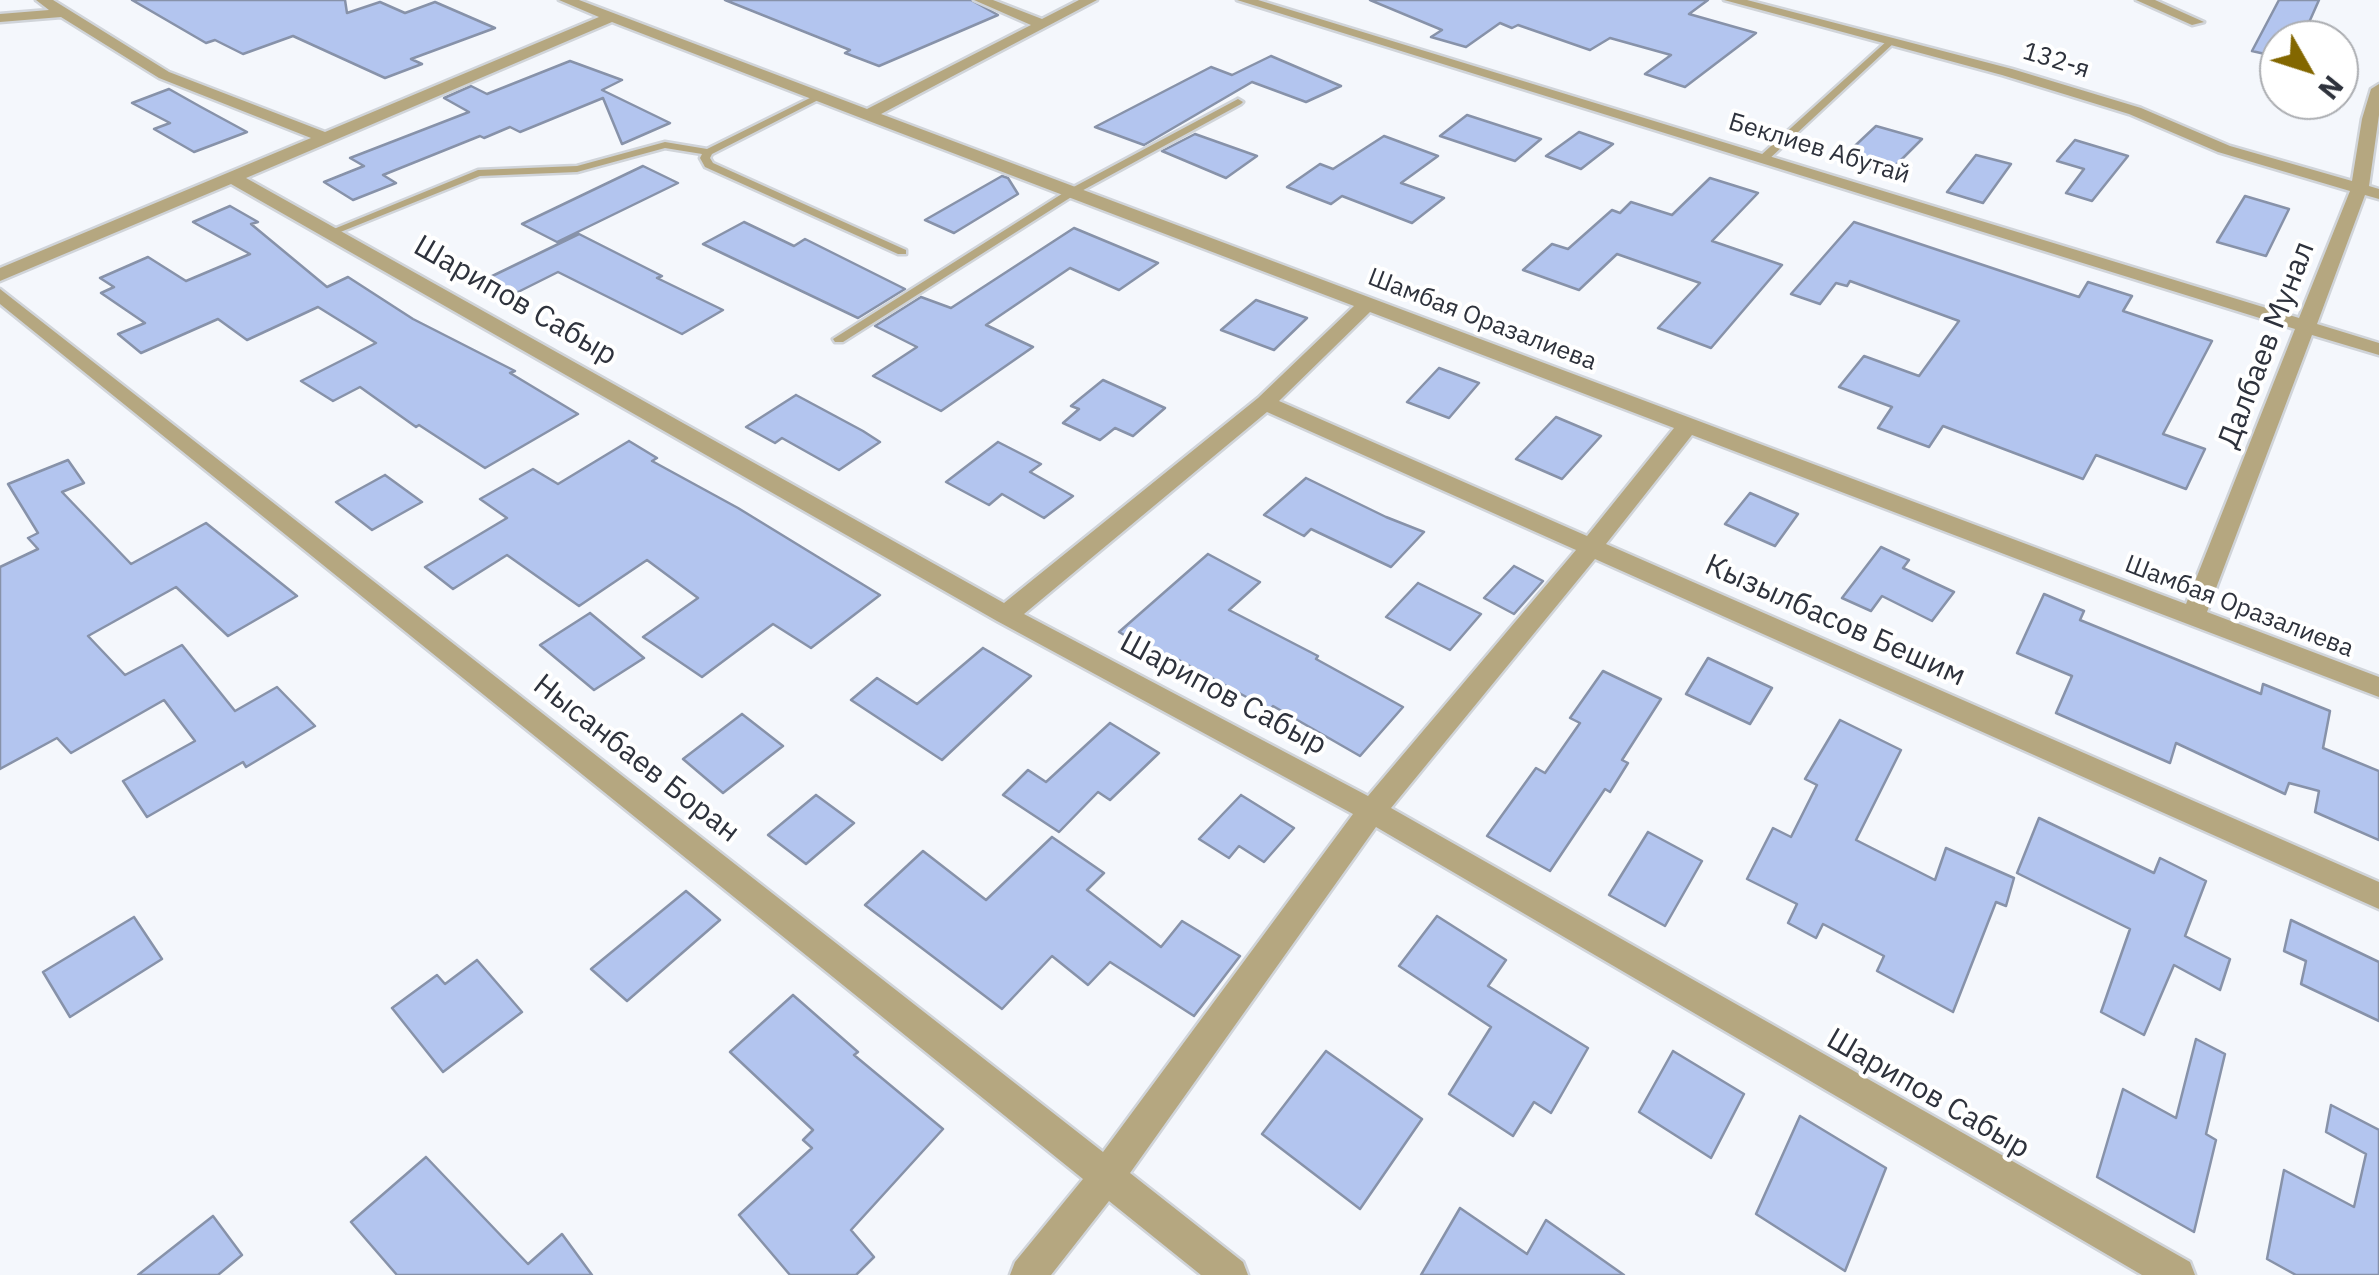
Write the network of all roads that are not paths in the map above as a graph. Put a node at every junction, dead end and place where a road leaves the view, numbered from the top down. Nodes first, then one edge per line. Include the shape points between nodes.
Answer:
1 (43, 0) edge
2 (566, 0) edge
3 (981, 0) edge
4 (1090, 0) edge
5 (1244, 0) edge
6 (1732, 0) edge
7 (2143, 0) edge
8 (60, 12) junction
9 (612, 17) junction
10 (0, 18) edge
11 (2197, 22) dead end
12 (1041, 24) junction
13 (1891, 42) junction
14 (2379, 89) edge
15 (821, 96) junction
16 (1238, 102) dead end
17 (867, 115) junction
18 (2374, 120) edge
19 (328, 139) junction
20 (708, 152) junction
21 (1764, 158) junction
22 (234, 178) junction
23 (2369, 191) edge
24 (1072, 192) junction
25 (329, 232) junction
26 (902, 252) dead end
27 (0, 275) edge
28 (0, 295) edge
29 (1368, 303) junction
30 (2308, 325) junction
31 (839, 339) dead end
32 (2379, 349) edge
33 (1265, 403) junction
34 (1688, 425) junction
35 (1590, 549) junction
36 (1006, 615) junction
37 (2193, 616) junction
38 (2379, 687) edge
39 (1372, 811) junction
40 (2379, 896) edge
41 (1107, 1176) junction
42 (1028, 1275) edge
43 (1230, 1275) edge
44 (2176, 1275) edge

1 - 8 street
2 - 9 street, Шамбая Оразалиева
3 - 12 street
4 - 12 street
5 - 21 street, Беклиев Абутай
6 - 13 street, 132-я
7 - 11 street
8 - 10 street
8 - 19 street via 164,74
9 - 15 street, Шамбая Оразалиева
9 - 19 street
12 - 17 street
13 - 21 lane
13 - 23 street, 132-я via 2116,106 2224,148
14 - 18 street, Далбаев Мунал
15 - 17 street, Шамбая Оразалиева
15 - 20 lane
16 - 24 lane
17 - 24 street, Шамбая Оразалиева
18 - 23 street, Далбаев Мунал
19 - 22 street
20 - 25 lane via 665,145 576,170 478,173
20 - 26 lane via 709,166
21 - 30 street, Беклиев Абутай
22 - 25 street, Шарипов Сабыр
22 - 27 street
23 - 30 street, Далбаев Мунал
24 - 29 street, Шамбая Оразалиева
24 - 31 lane
25 - 36 street, Шарипов Сабыр
28 - 41 street, Нысанбаев Боран
29 - 33 street
29 - 34 street, Шамбая Оразалиева
30 - 32 street, Беклиев Абутай
30 - 37 street, Далбаев Мунал
33 - 35 street, Кызылбасов Бешим
33 - 36 street
34 - 35 street
34 - 37 street, Шамбая Оразалиева
35 - 39 street
35 - 40 street, Кызылбасов Бешим
36 - 39 street, Шарипов Сабыр
37 - 38 street, Шамбая Оразалиева
39 - 41 street
39 - 44 street, Шарипов Сабыр
41 - 42 street
41 - 43 street, Нысанбаев Боран

